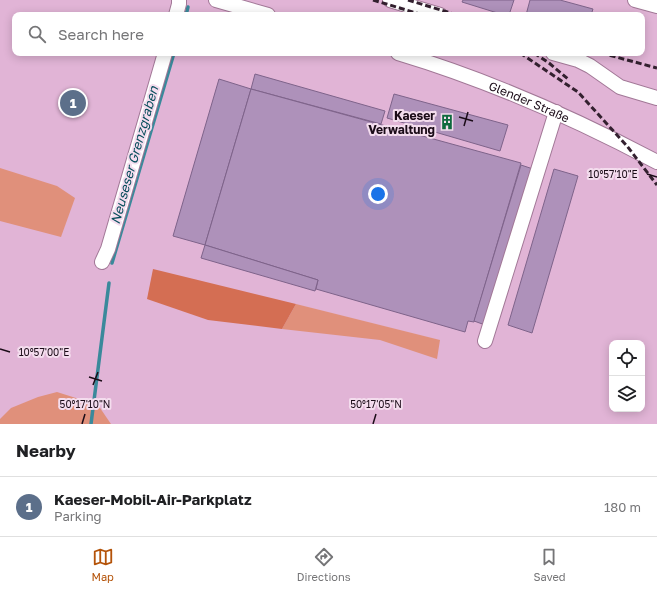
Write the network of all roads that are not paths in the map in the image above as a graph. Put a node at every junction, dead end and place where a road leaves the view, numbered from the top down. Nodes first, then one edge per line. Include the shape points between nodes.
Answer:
1 (179, 0) edge
2 (216, 0) edge
3 (390, 0) edge
4 (635, 0) edge
5 (657, 6) edge
6 (177, 12) edge
7 (258, 12) edge
8 (430, 12) edge
9 (164, 56) edge
10 (408, 56) edge
11 (564, 56) edge
12 (657, 98) edge
13 (556, 112) junction
14 (657, 162) edge
15 (102, 262) dead end
16 (486, 340) dead end

1 - 6 street
2 - 7 street
3 - 8 street
4 - 5 street
9 - 15 street
10 - 13 street, Glender Straße via 494,86
11 - 12 street via 590,66 620,87
13 - 14 street, Glender Straße
13 - 16 street

